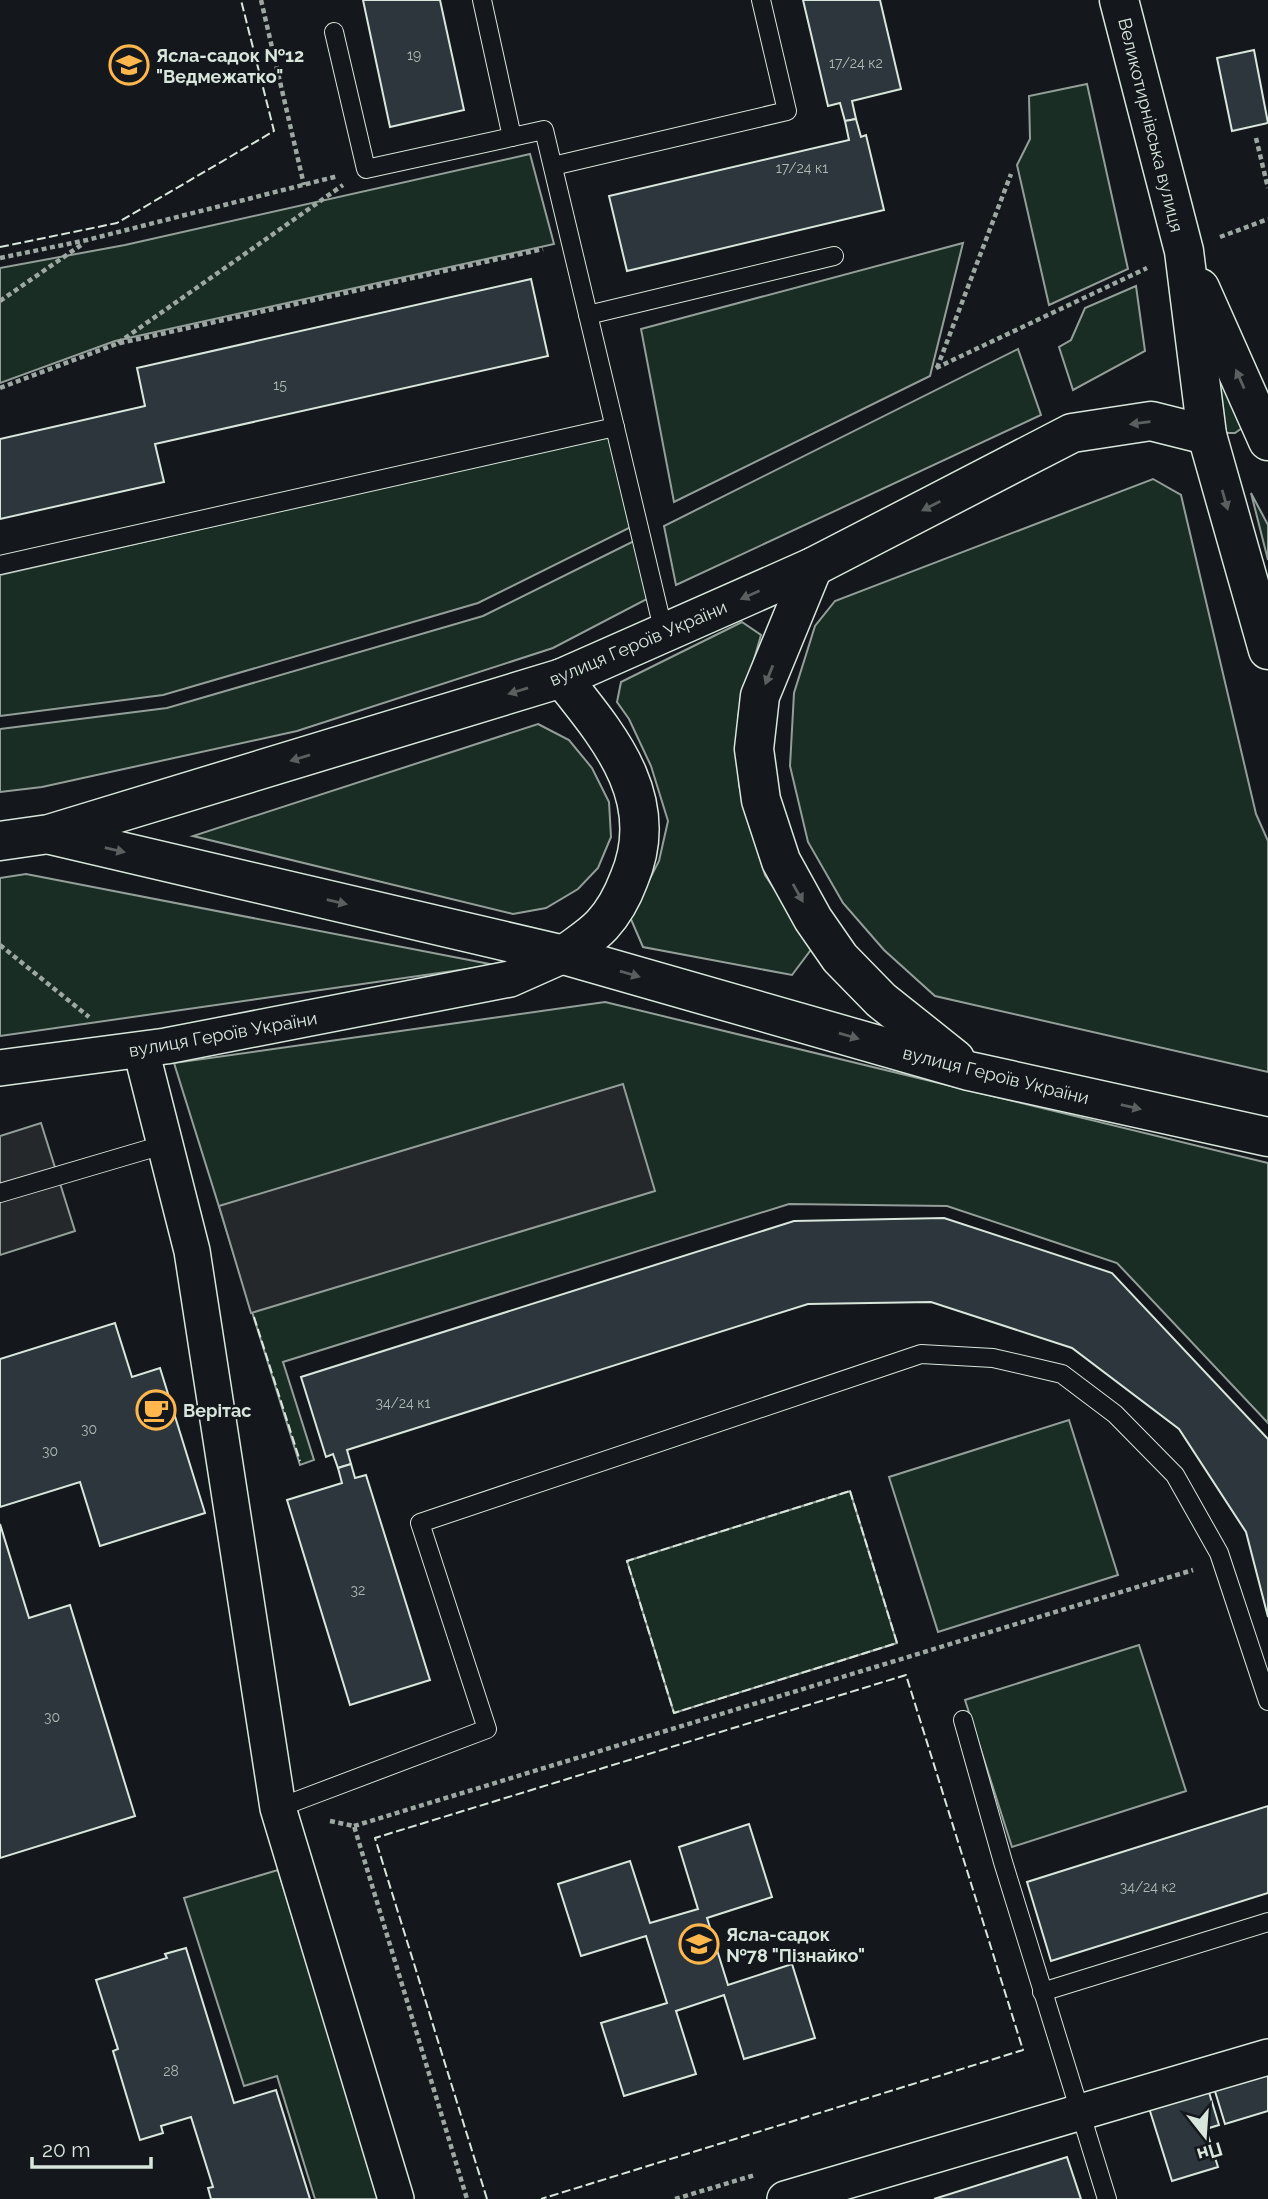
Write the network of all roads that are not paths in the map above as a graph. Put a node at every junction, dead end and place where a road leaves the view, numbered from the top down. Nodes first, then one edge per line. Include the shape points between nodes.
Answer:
1 (482, 0) edge
2 (761, 0) edge
3 (1119, 0) edge
4 (334, 32) dead end
5 (512, 137) junction
6 (553, 166) junction
7 (1184, 251) junction
8 (834, 256) dead end
9 (588, 315) junction
10 (615, 427) junction
11 (1207, 435) junction
12 (1268, 441) edge
13 (1268, 452) edge
14 (0, 565) edge
15 (813, 567) junction
16 (664, 633) junction
17 (1268, 650) edge
18 (562, 678) junction
19 (49, 834) junction
20 (0, 841) edge
21 (564, 955) junction
22 (141, 1050) junction
23 (0, 1068) edge
24 (969, 1071) junction
25 (1268, 1138) edge
26 (166, 1144) junction
27 (0, 1193) edge
28 (1268, 1701) edge
29 (963, 1720) dead end
30 (278, 1808) junction
31 (1268, 1922) edge
32 (1042, 1992) junction
33 (1268, 2057) edge
34 (1081, 2112) junction
35 (396, 2199) edge
36 (785, 2199) edge
37 (1107, 2199) edge

1 - 5 lane
2 - 6 lane via 787,111
3 - 7 main road, Великотирнівська вулиця
4 - 5 lane via 366,169
5 - 6 lane via 544,130
6 - 9 lane
7 - 11 main road, Великотирнівська вулиця
12 -> 7 main road, Великотирнівська вулиця
8 - 9 lane
9 - 10 lane
10 - 14 lane
10 - 16 lane
11 - 13 main road, вулиця Героїв України
11 -> 15 main road, вулиця Героїв України via 1151,421 1072,433
11 -> 17 main road, Великотирнівська вулиця
15 -> 16 main road, вулиця Героїв України
15 -> 24 main road via 760,696 754,749 761,800 781,861 840,958 881,1000
16 - 18 main road, вулиця Героїв України
18 -> 19 main road, вулиця Героїв України
18 - 21 main road via 609,738 635,793 642,827 637,861 622,897 602,926
19 - 20 main road, вулиця Героїв України
19 -> 21 main road, вулиця Героїв України
21 - 22 street, вулиця Героїв України via 510,978
21 -> 24 main road, вулиця Героїв України
22 - 23 street, вулиця Героїв України
22 - 26 street
24 -> 25 main road, вулиця Героїв України
26 - 27 lane
26 - 30 street via 192,1251
28 - 30 lane via 1222,1561 1175,1475 1115,1414 1062,1374 993,1358 921,1354 420,1523 487,1729
29 - 32 lane
30 - 35 street
31 - 32 lane
32 - 34 lane
33 - 34 street
34 - 36 street
34 - 37 lane

